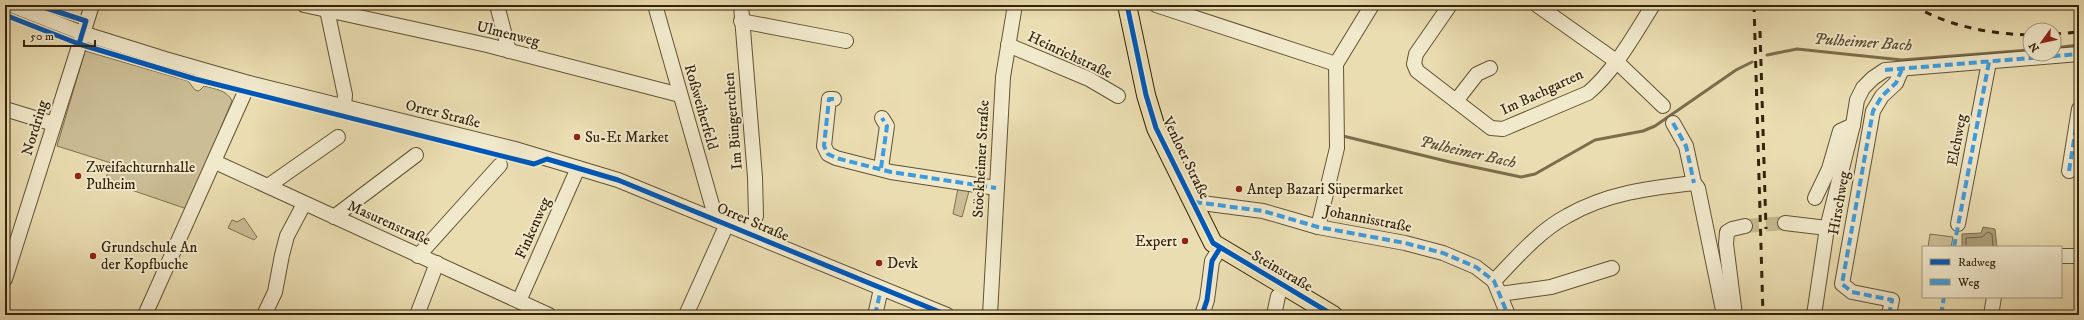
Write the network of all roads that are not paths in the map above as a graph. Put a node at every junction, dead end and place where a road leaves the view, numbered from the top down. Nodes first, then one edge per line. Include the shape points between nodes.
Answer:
1 (11, 5) edge
2 (92, 5) edge
3 (304, 5) edge
4 (497, 5) edge
5 (655, 5) edge
6 (741, 5) edge
7 (1015, 5) edge
8 (1127, 5) edge
9 (1156, 5) edge
10 (1372, 5) edge
11 (1450, 5) edge
12 (1537, 5) edge
13 (1654, 5) edge
14 (327, 8) edge
15 (741, 21) junction
16 (82, 33) junction
17 (846, 41) dead end
18 (1008, 45) junction
19 (509, 51) junction
20 (2079, 54) edge
21 (1616, 61) junction
22 (1989, 62) junction
23 (1336, 64) junction
24 (1490, 68) dead end
25 (1902, 68) junction
26 (249, 83) junction
27 (680, 95) junction
28 (1118, 96) dead end
29 (834, 100) dead end
30 (1456, 101) junction
31 (344, 106) junction
32 (1663, 106) dead end
33 (5, 109) edge
34 (2079, 109) edge
35 (882, 118) dead end
36 (1673, 123) dead end
37 (54, 124) junction
38 (1853, 125) junction
39 (338, 137) dead end
40 (416, 155) dead end
41 (215, 162) junction
42 (500, 165) dead end
43 (578, 168) junction
44 (881, 168) junction
45 (2069, 171) dead end
46 (1694, 183) junction
47 (268, 186) junction
48 (996, 188) junction
49 (1815, 198) dead end
50 (1194, 202) junction
51 (304, 204) junction
52 (334, 217) junction
53 (721, 222) junction
54 (1785, 223) tunnel mouth
55 (1958, 224) dead end
56 (1745, 226) tunnel mouth
57 (1318, 227) junction
58 (1827, 228) junction
59 (749, 233) junction
60 (1220, 248) junction
61 (418, 256) junction
62 (2062, 256) edge
63 (2079, 256) edge
64 (437, 263) junction
65 (1612, 268) dead end
66 (5, 279) edge
67 (1494, 281) junction
68 (881, 289) junction
69 (1500, 294) junction
70 (1278, 296) dead end
71 (1994, 298) edge
72 (518, 301) junction
73 (532, 312) edge
74 (145, 315) edge
75 (264, 315) edge
76 (417, 315) edge
77 (548, 315) edge
78 (686, 315) edge
79 (875, 315) edge
80 (947, 315) edge
81 (990, 315) edge
82 (1202, 315) edge
83 (1274, 315) edge
84 (1333, 315) edge
85 (1508, 315) edge
86 (1724, 315) edge
87 (1735, 315) edge
88 (1814, 315) edge
89 (1889, 315) edge
90 (1991, 315) edge

1 - 16 street, Orrer Straße
2 - 16 street, Nordring
3 - 14 street, Ulmenweg
4 - 19 street
5 - 27 street, Roßweiherfeld
6 - 15 street, Im Büngertchen
7 - 18 street, Stöckheimer Straße
8 - 50 main road, Venloer Straße via 1146,95 1156,128
9 - 23 street
10 - 23 street
11 - 30 street, Im Bachgarten via 1416,54 1414,64 1417,72
12 - 21 street
13 - 21 street, Im Bachgarten
14 - 19 street, Ulmenweg
14 - 31 street via 345,95
15 - 17 street
15 - 59 street, Im Büngertchen via 755,177 756,216
16 - 26 street, Orrer Straße
16 - 37 street, Nordring
18 - 28 street, Heinrichstraße via 1089,79
18 - 48 street, Stöckheimer Straße via 1003,77
19 - 27 street, Ulmenweg
20 - 22 street
21 - 30 street, Im Bachgarten via 1588,93 1503,129 1490,128
21 - 32 street
22 - 25 street
22 - 55 street, Elchweg
23 - 57 street via 1337,148
24 - 30 street via 1477,74
25 - 38 street via 1885,70 1872,78 1863,88 1857,100
25 - 89 street, Hirschweg via 1896,83 1882,96 1873,111 1842,284 1852,292 1892,300
26 - 31 street, Orrer Straße
26 - 41 street
27 - 53 street, Roßweiherfeld
29 - 44 street via 829,99 827,114 824,146 828,154
31 - 43 street, Orrer Straße via 515,149
33 - 37 street
34 - 45 street
35 - 44 street via 887,126
36 - 46 street via 1686,146
37 - 66 street, Nordring
38 - 49 street via 1840,131 1827,175
38 - 58 street
39 - 47 street
40 - 52 street
41 - 47 street, Masurenstraße
41 - 74 street
42 - 61 street
43 - 53 street, Orrer Straße via 618,180
43 - 72 street, Finkenweg
44 - 48 street via 891,172
46 - 67 street via 1646,188 1607,197 1566,216 1527,246
46 - 86 street via 1698,188 1706,222
47 - 51 street, Masurenstraße
48 - 81 street, Stöckheimer Straße
50 - 57 street, Johannisstraße via 1263,211
50 - 60 main road, Venloer Straße via 1213,243
51 - 52 street, Masurenstraße
51 - 75 street via 287,236 275,292
52 - 61 street, Masurenstraße
53 - 59 street, Orrer Straße
53 - 78 street
54 - 58 street
56 - 87 street via 1727,232 1726,244
57 - 67 street, Johannisstraße via 1443,252 1476,267
58 - 88 street
59 - 68 street, Orrer Straße
60 - 82 street via 1212,261 1207,300
60 - 84 main road, Steinstraße
61 - 64 street, Masurenstraße
62 - 63 street
64 - 72 street, Masurenstraße
64 - 76 street
65 - 69 street via 1551,287
67 - 69 street, Johannisstraße
68 - 79 street
68 - 80 street, Orrer Straße
69 - 85 street, Johannisstraße
70 - 83 street
71 - 90 street
72 - 73 street, Masurenstraße
73 - 77 street, Masurenstraße

